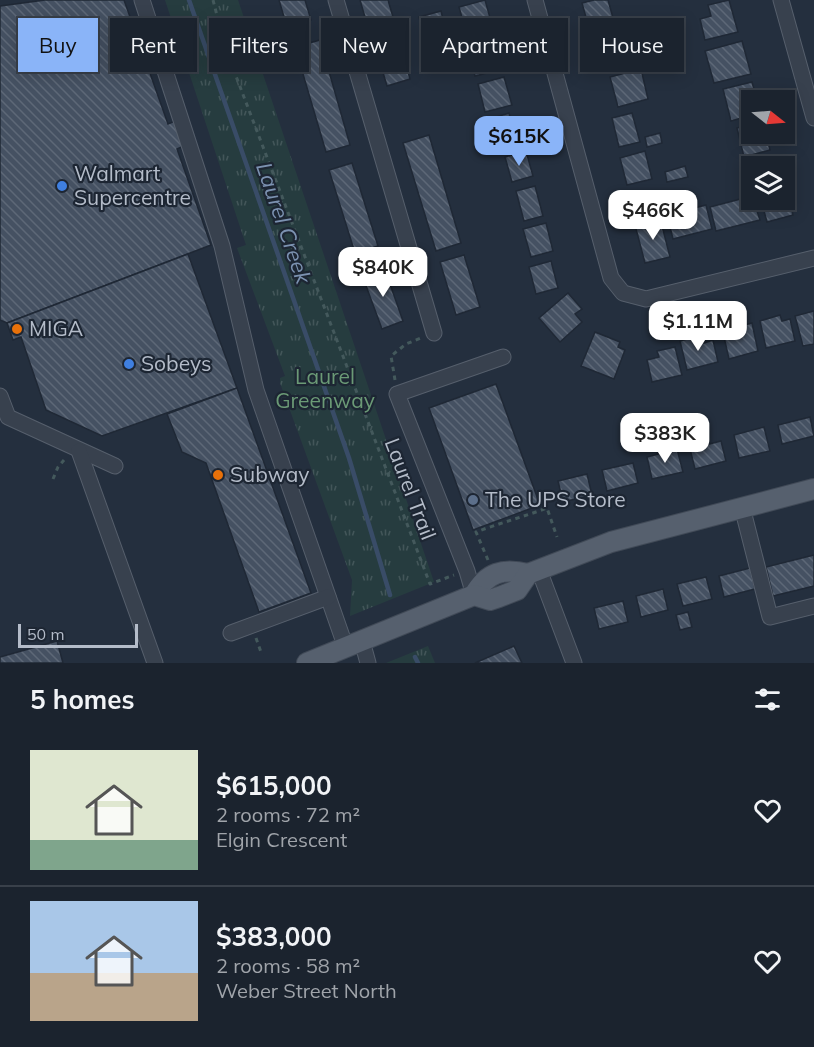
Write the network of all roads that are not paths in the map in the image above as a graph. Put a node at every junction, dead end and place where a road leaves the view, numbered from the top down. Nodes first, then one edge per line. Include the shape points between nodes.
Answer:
1 (142, 0) edge
2 (336, 0) edge
3 (536, 0) edge
4 (781, 0) edge
5 (814, 118) edge
6 (814, 258) edge
7 (434, 333) road end
8 (503, 357) dead end
9 (0, 396) edge
10 (74, 454) junction
11 (115, 466) dead end
12 (814, 489) edge
13 (742, 507) junction
14 (534, 572) junction
15 (474, 595) junction
16 (328, 597) junction
17 (814, 606) edge
18 (231, 633) dead end
19 (354, 645) junction
20 (155, 663) edge
21 (307, 663) edge
22 (368, 663) edge
23 (574, 663) edge

1 - 16 street via 222,246 256,390
2 - 7 street
3 - 6 street via 611,278 623,293 645,299
4 - 5 street
8 - 15 street via 398,394
9 - 10 street via 8,417
10 - 11 street
10 - 20 street
12 - 13 main road
13 - 14 main road via 611,542
13 - 17 street via 770,617
14 - 15 main road via 517,590 500,597 490,600
14 - 23 street
15 - 19 main road
16 - 18 street
16 - 19 street
19 - 21 main road
19 - 22 street

